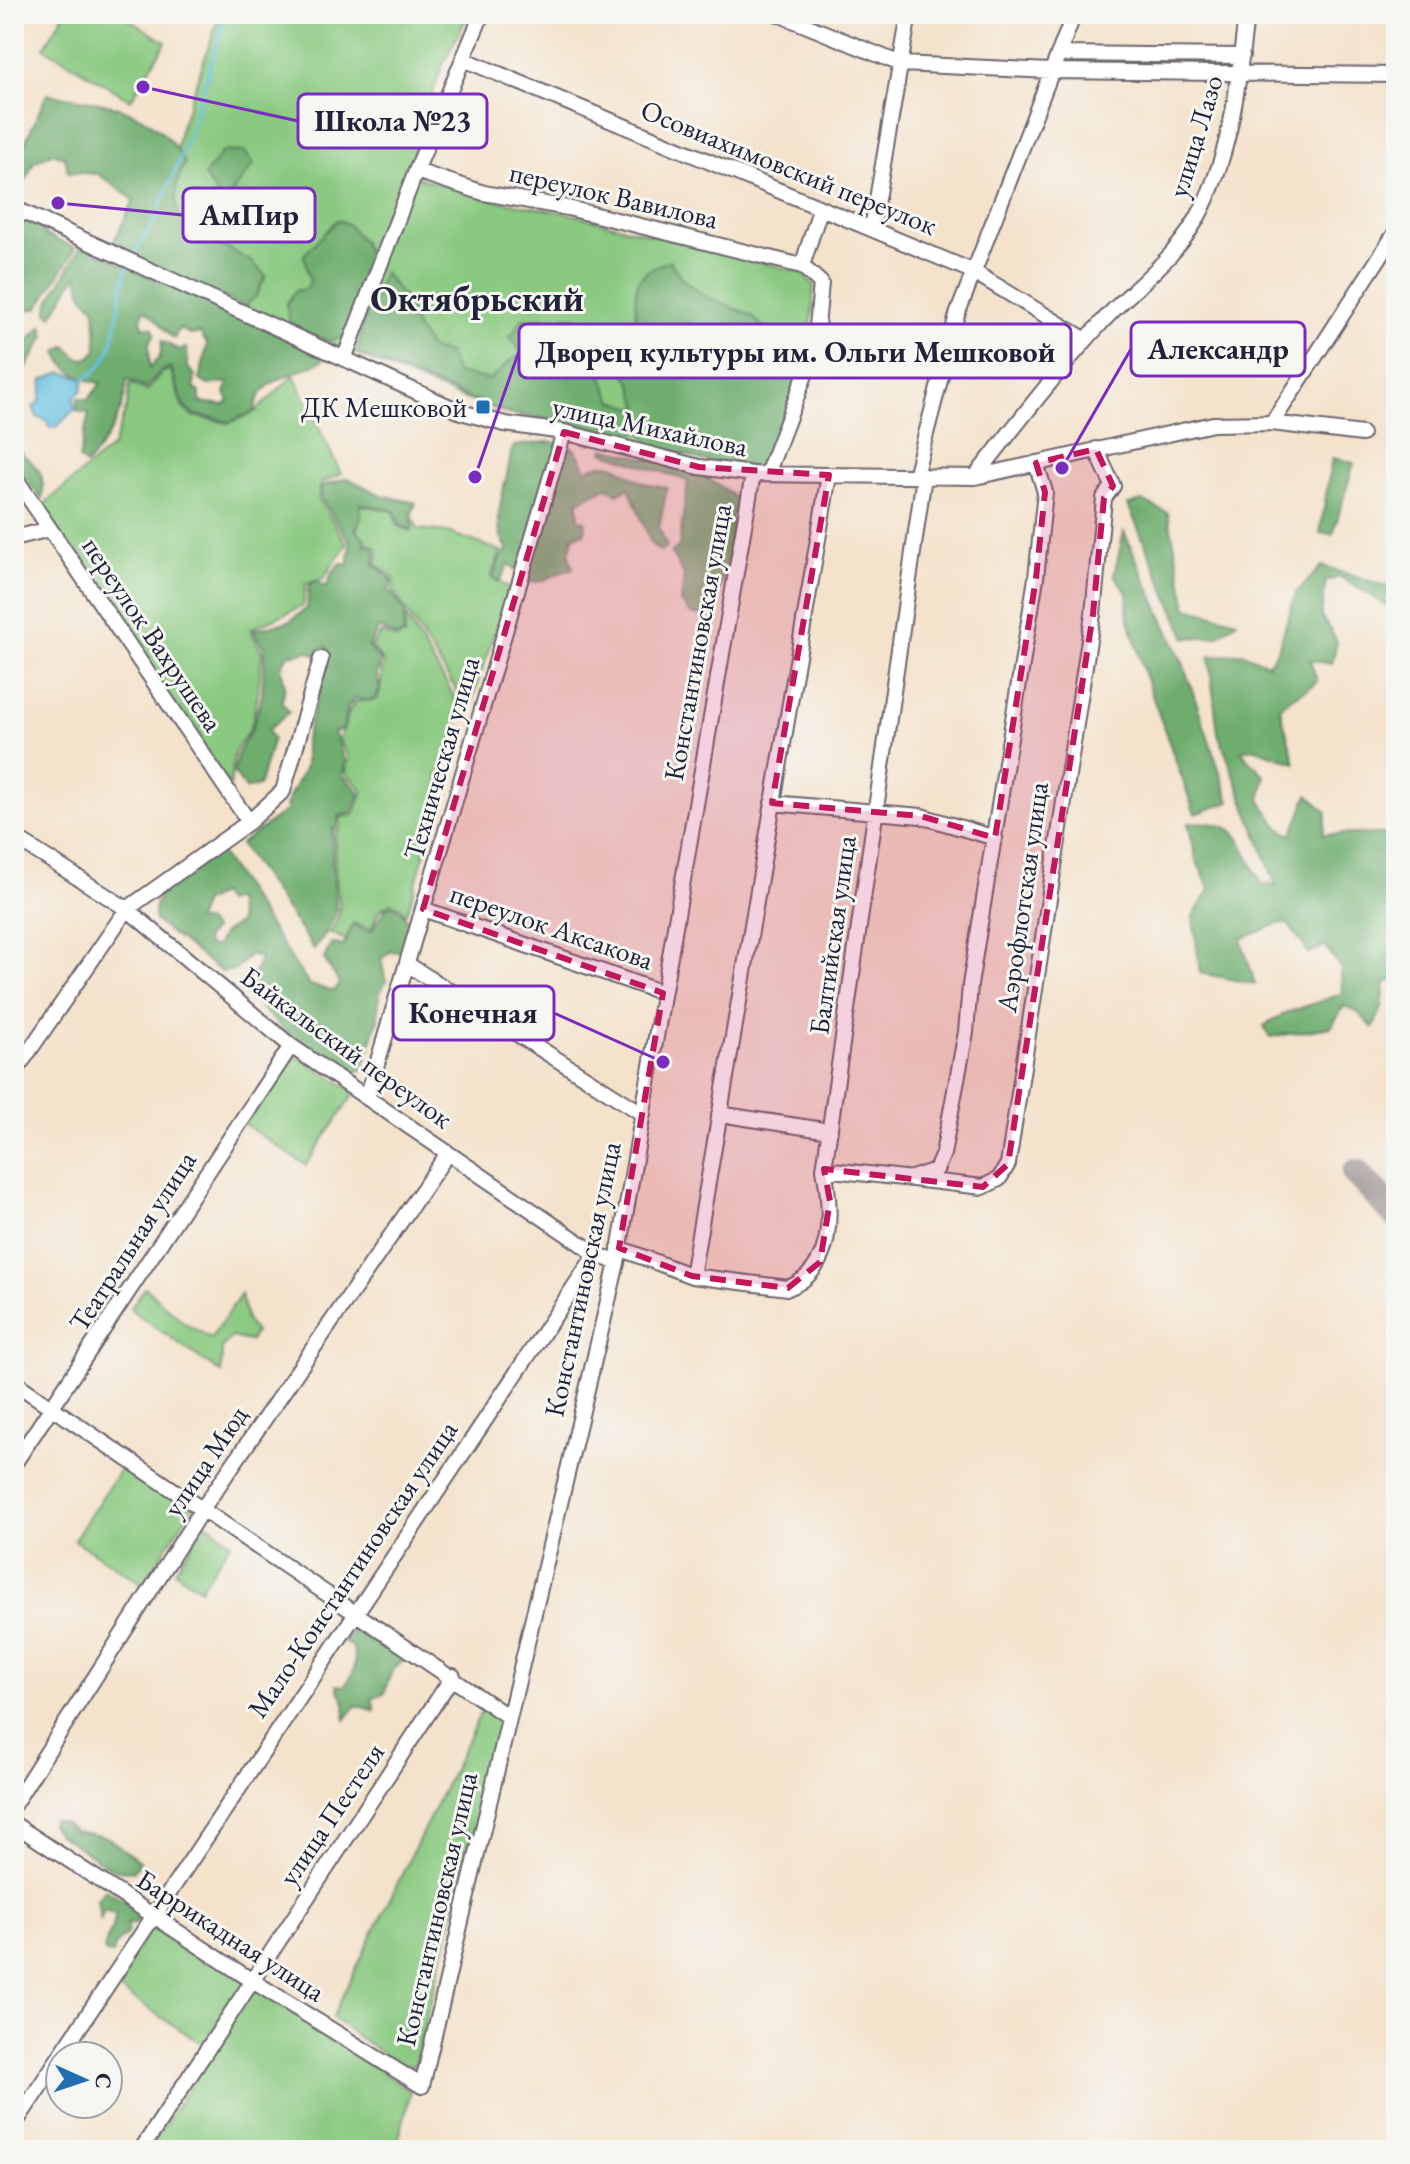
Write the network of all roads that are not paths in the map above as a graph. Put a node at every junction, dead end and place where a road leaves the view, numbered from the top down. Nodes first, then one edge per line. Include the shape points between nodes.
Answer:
1 (482, 14) edge
2 (778, 14) edge
3 (909, 14) edge
4 (1074, 14) edge
5 (1246, 14) edge
6 (1058, 54) junction
7 (1242, 56) junction
8 (463, 59) junction
9 (901, 64) junction
10 (1051, 71) junction
11 (1242, 73) junction
12 (1396, 75) edge
13 (416, 171) junction
14 (14, 208) edge
15 (820, 210) junction
16 (872, 228) junction
17 (1396, 232) edge
18 (802, 266) junction
19 (972, 271) junction
20 (1086, 340) junction
21 (344, 359) junction
22 (1272, 423) junction
23 (564, 432) junction
24 (1362, 434) dead end
25 (1096, 449) junction
26 (1036, 463) junction
27 (760, 474) junction
28 (829, 475) junction
29 (14, 476) edge
30 (920, 476) junction
31 (975, 477) junction
32 (50, 529) junction
33 (14, 538) edge
34 (321, 659) dead end
35 (772, 803) junction
36 (876, 810) junction
37 (249, 822) junction
38 (14, 837) edge
39 (995, 838) junction
40 (127, 909) junction
41 (423, 909) junction
42 (407, 964) junction
43 (663, 993) junction
44 (291, 1046) junction
45 (14, 1073) edge
46 (367, 1098) junction
47 (643, 1114) junction
48 (719, 1114) junction
49 (830, 1131) junction
50 (448, 1153) junction
51 (824, 1169) junction
52 (904, 1179) junction
53 (596, 1254) junction
54 (618, 1256) junction
55 (692, 1276) junction
56 (14, 1382) edge
57 (53, 1408) junction
58 (14, 1464) edge
59 (203, 1508) junction
60 (354, 1612) junction
61 (453, 1676) junction
62 (507, 1716) junction
63 (14, 1804) edge
64 (14, 1824) edge
65 (153, 1915) junction
66 (251, 1980) junction
67 (422, 2086) joint
68 (14, 2125) edge
69 (141, 2150) edge

1 - 8 street
2 - 9 street
3 - 9 street
4 - 6 street, Балтийская улица
5 - 7 street, улица Лазо
6 - 7 street
6 - 10 street, Балтийская улица
7 - 11 street, улица Лазо
8 - 13 street
8 - 15 street, Осовиахимовский переулок
9 - 10 street
9 - 16 street
10 - 11 street
10 - 19 street, Балтийская улица
11 - 12 street
11 - 20 street, улица Лазо via 1202,209 1171,256
13 - 18 street, переулок Вавилова via 484,193 568,208
13 - 21 street
14 - 21 street, улица Михайлова
15 - 16 street, Осовиахимовский переулок
15 - 18 street
16 - 19 street, Осовиахимовский переулок
17 - 22 street
18 - 27 street, Константиновская улица via 821,283 815,349
19 - 20 street, Осовиахимовский переулок
19 - 30 street, Балтийская улица
20 - 31 street, улица Лазо
21 - 23 street, улица Михайлова via 461,412
22 - 24 street, улица Михайлова
22 - 25 street, улица Михайлова via 1213,424
23 - 27 street, улица Михайлова via 699,467
23 - 41 street, Техническая улица
25 - 26 street, улица Михайлова
25 - 52 street, Аэрофлотская улица via 1113,486 1104,498 1093,614 1008,1164 999,1179 983,1187
26 - 31 street, улица Михайлова
26 - 39 street via 1045,492 1036,578
27 - 28 street, улица Михайлова
27 - 43 street, Константиновская улица
28 - 30 street, улица Михайлова
28 - 35 street
29 - 32 street, переулок Вахрушева
30 - 31 street, улица Михайлова
30 - 36 street, Балтийская улица
32 - 33 street
32 - 37 street, переулок Вахрушева
34 - 37 street via 283,791
35 - 36 street
35 - 48 street
36 - 39 street via 921,816
36 - 49 street, Балтийская улица
37 - 40 street
38 - 40 street, Байкальский переулок
39 - 52 street via 943,1154 936,1170
40 - 44 street, Байкальский переулок
40 - 45 street
41 - 42 street, Техническая улица
41 - 43 street, переулок Аксакова
42 - 46 street, Техническая улица
42 - 47 street
43 - 47 street, Константиновская улица
44 - 46 street, Байкальский переулок
44 - 57 street, Театральная улица
46 - 50 street, Байкальский переулок
47 - 54 street, Константиновская улица
48 - 49 street
48 - 55 street
49 - 51 street, Балтийская улица
50 - 53 street, Байкальский переулок
50 - 59 street, улица Мюд
51 - 52 street, Аэрофлотская улица
51 - 55 street, Балтийская улица via 830,1201 827,1232 820,1262 803,1282 788,1288
53 - 54 street, Байкальский переулок
53 - 60 street, Мало-Константиновская улица
54 - 55 street, Балтийская улица
54 - 62 street, Константиновская улица
56 - 57 street
57 - 58 street, Театральная улица
57 - 59 street
59 - 60 street
59 - 63 street, улица Мюд
60 - 61 street
60 - 65 street, Мало-Константиновская улица
61 - 62 street
61 - 66 street, улица Пестеля
62 - 67 street, Константиновская улица
64 - 65 street, Баррикадная улица
65 - 66 street, Баррикадная улица
65 - 68 street, Мало-Константиновская улица
66 - 67 street, Баррикадная улица
66 - 69 street, улица Пестеля

